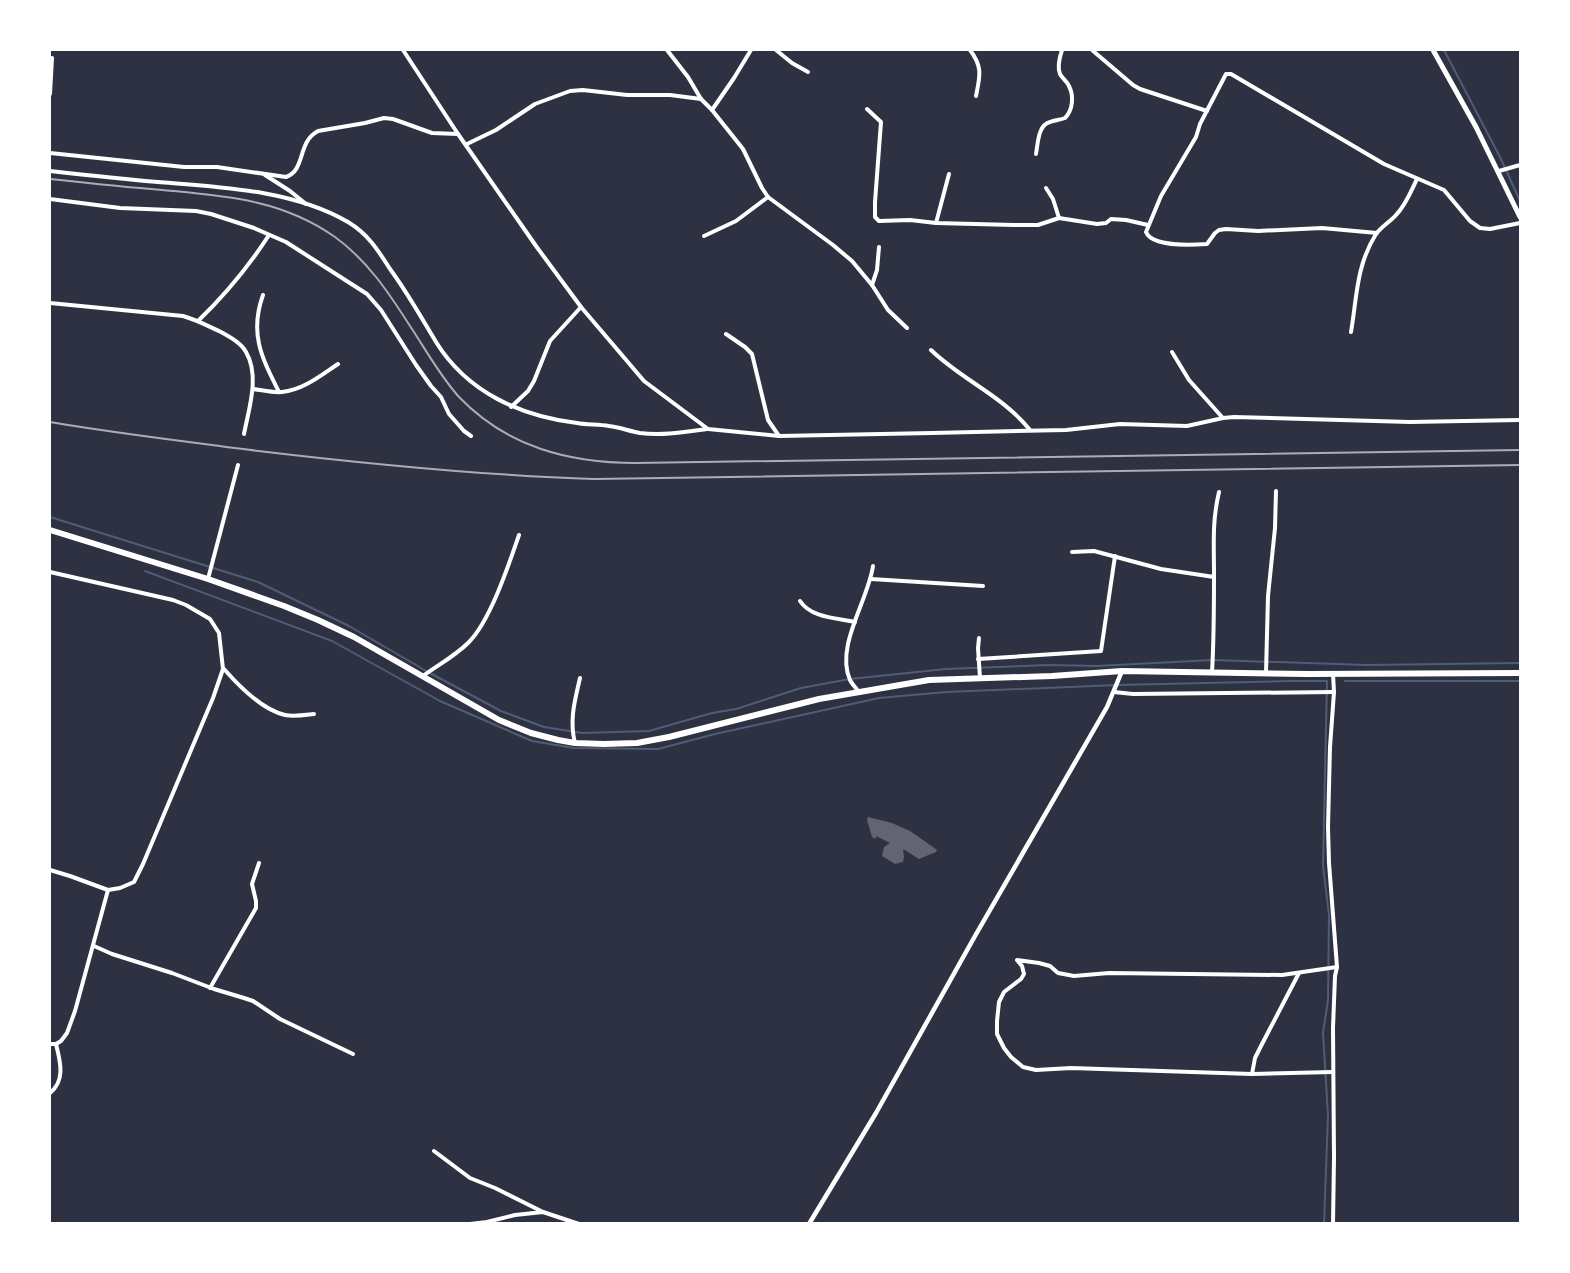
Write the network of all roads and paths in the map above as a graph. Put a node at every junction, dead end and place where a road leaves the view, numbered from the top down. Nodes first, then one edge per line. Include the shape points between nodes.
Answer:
1 (403, 50) edge
2 (667, 50) edge
3 (751, 50) edge
4 (776, 50) edge
5 (970, 50) edge
6 (1062, 50) edge
7 (1092, 50) edge
8 (1433, 50) edge
9 (52, 58) dead end
10 (808, 72) dead end
11 (50, 94) edge
12 (976, 96) dead end
13 (701, 99) junction
14 (867, 109) dead end
15 (712, 110) junction
16 (1207, 111) junction
17 (458, 134) junction
18 (467, 144) junction
19 (50, 153) edge
20 (1036, 154) dead end
21 (1521, 165) edge
22 (50, 171) edge
23 (1499, 171) junction
24 (949, 174) dead end
25 (265, 175) junction
26 (1417, 179) junction
27 (1046, 188) dead end
28 (768, 197) junction
29 (50, 199) edge
30 (307, 204) junction
31 (1521, 217) edge
32 (1059, 218) junction
33 (936, 223) junction
34 (1521, 223) edge
35 (1148, 225) junction
36 (1377, 233) junction
37 (269, 235) junction
38 (704, 236) dead end
39 (879, 247) dead end
40 (872, 285) junction
41 (263, 295) dead end
42 (50, 303) edge
43 (581, 307) junction
44 (198, 321) junction
45 (907, 328) dead end
46 (1351, 332) dead end
47 (726, 334) dead end
48 (931, 350) dead end
49 (1172, 352) dead end
50 (338, 364) dead end
51 (253, 389) junction
52 (279, 392) junction
53 (511, 407) junction
54 (1223, 417) junction
55 (1521, 420) edge
56 (708, 429) junction
57 (1031, 430) junction
58 (244, 434) dead end
59 (471, 436) dead end
60 (779, 436) junction
61 (238, 465) dead end
62 (1276, 491) dead end
63 (1219, 492) dead end
64 (50, 530) edge
65 (519, 535) dead end
66 (1072, 552) dead end
67 (1115, 556) junction
68 (873, 566) dead end
69 (50, 572) edge
70 (1214, 577) junction
71 (208, 579) junction
72 (871, 579) junction
73 (982, 586) dead end
74 (800, 601) dead end
75 (855, 622) junction
76 (979, 638) dead end
77 (978, 659) junction
78 (223, 669) junction
79 (1122, 671) junction
80 (1212, 672) junction
81 (1266, 673) junction
82 (1521, 673) edge
83 (1333, 674) junction
84 (423, 677) junction
85 (580, 678) dead end
86 (980, 678) junction
87 (858, 691) junction
88 (1114, 692) junction
89 (1334, 692) junction
90 (314, 714) dead end
91 (574, 743) junction
92 (259, 863) dead end
93 (50, 870) edge
94 (108, 890) junction
95 (94, 946) junction
96 (1337, 967) junction
97 (1299, 974) junction
98 (210, 987) junction
99 (50, 1044) edge
100 (56, 1044) junction
101 (353, 1054) dead end
102 (1333, 1072) junction
103 (1252, 1074) junction
104 (50, 1093) edge
105 (434, 1151) dead end
106 (543, 1212) junction
107 (470, 1224) edge
108 (579, 1224) edge
109 (809, 1224) edge
110 (1333, 1224) edge

1 - 17 street
2 - 13 street
3 - 15 street
4 - 10 street
5 - 12 street via 980,67
6 - 20 street via 1059,71 1071,93 1070,112 1065,118 1043,126
7 - 16 street via 1140,89
8 - 23 main road
9 - 11 street
13 - 15 street
13 - 18 street via 570,91 536,104
14 - 33 street via 881,122 875,217
15 - 28 street via 743,149
16 - 26 street via 1226,74 1231,74 1359,150
16 - 35 street
17 - 18 street
17 - 25 street via 432,133 384,117 318,131 307,139 294,173 286,177
18 - 43 street
19 - 25 street via 217,167
21 - 23 street
22 - 30 street via 214,186
23 - 31 main road
24 - 33 street
25 - 30 street
26 - 34 street via 1444,190 1480,228
26 - 36 street via 1397,214
27 - 32 street
28 - 38 street via 736,221
28 - 40 street via 846,256
29 - 37 street via 196,211
30 - 53 street via 335,215 368,237 451,362 481,389
32 - 33 street via 1038,225
32 - 35 street via 1097,224 1111,219 1126,220
35 - 36 street via 1147,235 1151,238 1191,246 1208,244 1215,233 1226,229 1322,228
36 - 46 street via 1361,265
37 - 44 street via 247,267
37 - 59 street via 367,294 449,414
39 - 40 street
40 - 45 street via 888,310
41 - 52 street via 257,311 257,333
42 - 44 street via 183,316
43 - 53 street via 550,341 534,381
43 - 56 street via 644,381
44 - 51 street via 235,340 246,351 252,367
47 - 60 street via 752,354 768,420
48 - 57 street via 1006,405
49 - 54 street via 1189,380
50 - 52 street via 298,389
51 - 52 street
51 - 58 street
53 - 56 street via 567,422 642,433
54 - 55 street via 1410,422
54 - 57 street via 1186,426 1120,424
56 - 60 street
57 - 60 street
61 - 71 street
62 - 81 street
63 - 70 street via 1213,524
64 - 71 main road
65 - 84 street via 498,592 477,633
66 - 67 street via 1094,550
67 - 70 street via 1161,569
67 - 77 street via 1101,651
68 - 72 street
69 - 78 street via 186,605 210,619 219,633
70 - 80 street
71 - 84 main road via 318,620
72 - 73 street
72 - 75 street
74 - 75 street via 813,613
75 - 87 street via 846,654 850,679
76 - 77 street
77 - 86 street
78 - 90 street via 240,688 275,712 288,716
78 - 94 street via 144,864 134,882
79 - 80 main road
79 - 86 main road
79 - 88 street
80 - 81 main road
81 - 83 main road
82 - 83 main road
83 - 89 street
84 - 91 main road via 499,720 531,733
85 - 91 street via 573,706
86 - 87 main road via 929,680
87 - 91 main road via 637,743
88 - 89 street
88 - 109 street
89 - 96 street via 1328,827
92 - 98 street via 252,884 256,908
93 - 94 street
94 - 95 street
95 - 98 street
95 - 100 street via 67,1033
96 - 97 street
96 - 102 street
97 - 103 street via 1255,1058
97 - 103 street via 1074,976 1058,973 1050,966 1017,960 1024,974 999,1002 997,1034 1011,1057 1023,1067
98 - 101 street via 253,1001 280,1019
99 - 100 street
100 - 104 street via 61,1070
102 - 103 street
102 - 110 street
105 - 106 street via 470,1178
106 - 107 street
106 - 108 street

